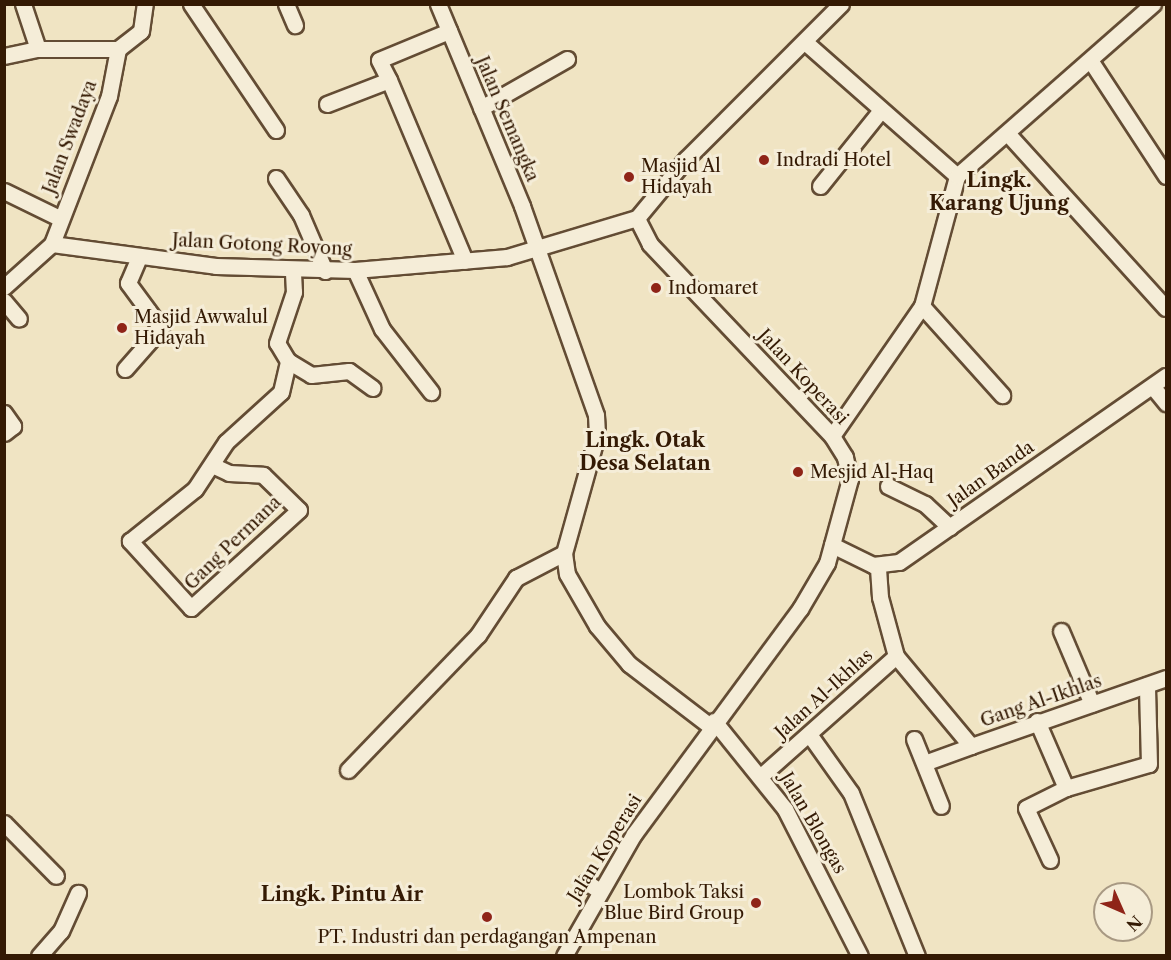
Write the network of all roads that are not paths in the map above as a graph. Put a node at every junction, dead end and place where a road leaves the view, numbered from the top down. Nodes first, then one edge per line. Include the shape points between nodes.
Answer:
1 (23, 4) edge
2 (145, 4) edge
3 (191, 4) edge
4 (286, 4) edge
5 (438, 4) edge
6 (841, 4) edge
7 (1153, 4) edge
8 (1161, 4) edge
9 (1167, 10) edge
10 (295, 25) dead end
11 (449, 31) junction
12 (805, 42) junction
13 (38, 49) junction
14 (118, 49) junction
15 (4, 57) edge
16 (567, 59) dead end
17 (1092, 63) junction
18 (389, 80) junction
19 (327, 104) dead end
20 (482, 108) junction
21 (881, 110) junction
22 (276, 130) dead end
23 (1008, 134) junction
24 (957, 176) junction
25 (1167, 176) edge
26 (276, 178) dead end
27 (820, 186) dead end
28 (4, 191) edge
29 (59, 218) junction
30 (637, 218) junction
31 (52, 244) junction
32 (538, 249) junction
33 (139, 257) junction
34 (465, 261) junction
35 (293, 270) junction
36 (355, 270) junction
37 (325, 271) junction
38 (4, 287) edge
39 (4, 301) edge
40 (922, 306) junction
41 (1167, 308) edge
42 (19, 319) dead end
43 (288, 361) junction
44 (125, 369) dead end
45 (1167, 376) edge
46 (1153, 387) junction
47 (372, 388) dead end
48 (431, 392) dead end
49 (1002, 395) dead end
50 (1167, 403) edge
51 (4, 413) edge
52 (4, 433) edge
53 (832, 436) junction
54 (212, 465) junction
55 (888, 486) dead end
56 (950, 527) junction
57 (832, 545) junction
58 (564, 553) junction
59 (878, 566) junction
60 (1061, 631) dead end
61 (896, 656) junction
62 (1167, 678) edge
63 (1147, 685) junction
64 (1092, 704) junction
65 (1037, 721) junction
66 (712, 723) junction
67 (808, 734) junction
68 (914, 739) dead end
69 (971, 746) junction
70 (927, 762) junction
71 (348, 770) dead end
72 (762, 775) junction
73 (1066, 788) junction
74 (941, 806) dead end
75 (4, 823) edge
76 (1050, 860) dead end
77 (56, 876) dead end
78 (586, 882) dead end
79 (600, 891) junction
80 (78, 893) dead end
81 (39, 956) edge
82 (564, 956) edge
83 (860, 956) edge
84 (917, 956) edge

1 - 13 street
2 - 14 street via 141,31
3 - 22 street
4 - 10 street
5 - 11 street, Jalan Semangka
6 - 12 street
7 - 17 street
8 - 9 street
11 - 18 street via 379,60
11 - 20 street, Jalan Semangka
12 - 21 street
12 - 30 street via 686,159
13 - 14 street
13 - 15 street
14 - 29 street, Jalan Swadaya via 109,96
16 - 20 street
17 - 23 street
17 - 25 street
18 - 19 street
18 - 34 street
20 - 32 street, Jalan Semangka
21 - 24 street
21 - 27 street
23 - 24 street
23 - 41 street
24 - 40 street
26 - 37 street via 301,215
28 - 29 street
29 - 31 street, Jalan Swadaya
30 - 32 street, Jalan Gotong Royong
30 - 53 street, Jalan Koperasi via 650,244
31 - 33 street, Jalan Gotong Royong
31 - 38 street
32 - 34 street, Jalan Gotong Royong
32 - 58 street, Jalan Semangka via 598,426
33 - 35 street, Jalan Gotong Royong
33 - 44 street via 128,283 161,328
34 - 36 street, Jalan Gotong Royong
35 - 37 street, Jalan Gotong Royong
35 - 43 street, Gang Permana via 294,292 277,344
36 - 37 street, Jalan Gotong Royong
36 - 48 street via 382,330
39 - 42 street
40 - 49 street
40 - 53 street
43 - 47 street via 311,375 349,371
43 - 54 street, Gang Permana via 281,392 244,422
45 - 46 street, Jalan Banda
46 - 50 street
46 - 56 street, Jalan Banda
51 - 52 street via 13,426
53 - 57 street, Jalan Koperasi via 845,457 850,479
54 - 54 street, Gang Permana via 184,499 130,541 191,608 299,510 263,475 229,472
55 - 56 street via 925,504
56 - 59 street, Jalan Banda via 899,562
57 - 59 street
57 - 66 street, Jalan Koperasi via 816,586
58 - 66 street, Jalan Blongas via 576,591 615,649 655,689
58 - 71 street via 516,578 478,636
59 - 61 street, Jalan Al-Ikhlas via 880,597
60 - 64 street
61 - 67 street, Jalan Al-Ikhlas
61 - 69 street, Gang Al-Ikhlas
62 - 63 street, Gang Al-Ikhlas
63 - 64 street, Gang Al-Ikhlas
63 - 73 street via 1150,762
64 - 65 street, Gang Al-Ikhlas
65 - 69 street, Gang Al-Ikhlas
65 - 73 street
66 - 72 street, Jalan Blongas
66 - 79 street, Jalan Koperasi
67 - 72 street, Jalan Al-Ikhlas
67 - 84 street via 851,793
68 - 70 street
69 - 70 street
70 - 74 street
72 - 83 street, Jalan Blongas via 828,886
73 - 76 street via 1024,811
75 - 77 street
78 - 79 street
79 - 82 street, Jalan Koperasi
80 - 81 street via 61,931

